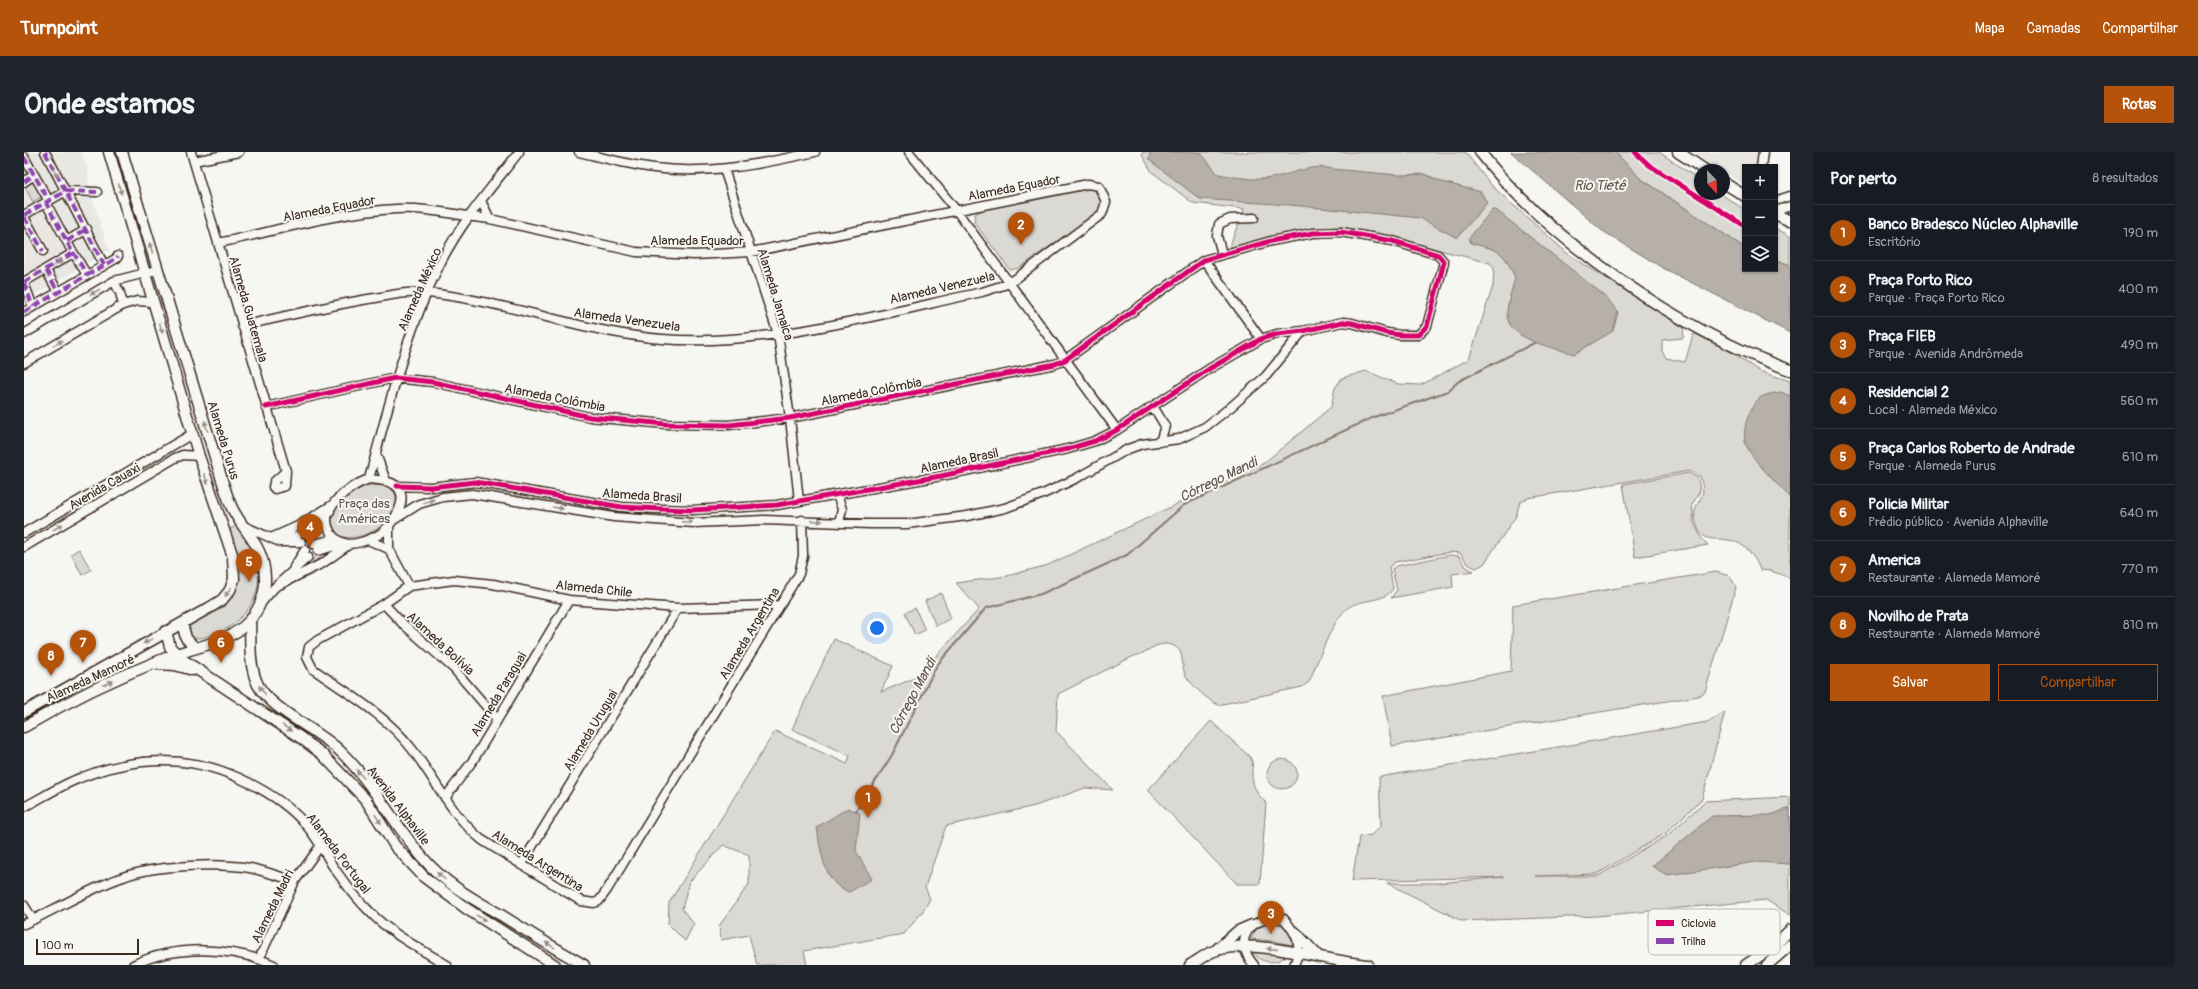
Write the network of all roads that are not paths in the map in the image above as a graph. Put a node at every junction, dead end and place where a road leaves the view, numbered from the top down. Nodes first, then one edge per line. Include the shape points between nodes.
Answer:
1 (45, 152) edge
2 (109, 152) edge
3 (122, 152) edge
4 (191, 152) edge
5 (239, 152) edge
6 (519, 152) edge
7 (579, 152) edge
8 (815, 152) edge
9 (1480, 152) edge
10 (1678, 152) edge
11 (1763, 152) edge
12 (912, 154) edge
13 (24, 157) edge
14 (194, 161) junction
15 (1695, 164) edge
16 (1761, 164) edge
17 (724, 169) junction
18 (34, 175) junction
19 (24, 182) edge
20 (1730, 187) edge
21 (66, 191) junction
22 (97, 192) dead end
23 (1742, 194) edge
24 (1788, 197) edge
25 (1778, 200) edge
26 (481, 201) junction
27 (47, 202) junction
28 (1788, 206) edge
29 (956, 210) junction
30 (1778, 211) edge
31 (1778, 214) edge
32 (24, 216) edge
33 (472, 216) junction
34 (1254, 218) dead end
35 (490, 219) junction
36 (1790, 221) edge
37 (87, 229) junction
38 (67, 240) junction
39 (218, 243) junction
40 (43, 251) dead end
41 (73, 252) junction
42 (751, 252) junction
43 (1222, 254) junction
44 (118, 256) dead end
45 (1204, 260) junction
46 (1444, 262) joint
47 (104, 265) junction
48 (46, 270) junction
49 (158, 270) junction
50 (145, 273) junction
51 (86, 275) junction
52 (114, 281) junction
53 (24, 283) edge
54 (1010, 284) junction
55 (58, 292) junction
56 (427, 293) junction
57 (153, 302) junction
58 (123, 305) junction
59 (33, 307) junction
60 (24, 312) edge
61 (242, 326) junction
62 (1303, 331) junction
63 (24, 334) edge
64 (778, 334) junction
65 (1261, 339) junction
66 (1065, 360) junction
67 (24, 363) edge
68 (1790, 370) edge
69 (395, 378) junction
70 (266, 407) junction
71 (1149, 408) junction
72 (790, 418) junction
73 (1117, 430) junction
74 (192, 434) junction
75 (1160, 442) junction
76 (164, 450) junction
77 (376, 453) junction
78 (198, 456) junction
79 (170, 462) junction
80 (286, 471) dead end
81 (369, 478) junction
82 (386, 480) junction
83 (396, 486) junction
84 (837, 495) junction
85 (86, 496) junction
86 (799, 501) junction
87 (95, 505) junction
88 (762, 507) junction
89 (87, 510) junction
90 (330, 511) junction
91 (237, 515) junction
92 (395, 519) junction
93 (764, 520) junction
94 (802, 520) junction
95 (839, 523) junction
96 (389, 526) junction
97 (246, 527) junction
98 (223, 528) junction
99 (24, 533) edge
100 (274, 539) junction
101 (335, 539) junction
102 (368, 540) junction
103 (348, 543) junction
104 (314, 544) junction
105 (24, 547) edge
106 (389, 549) junction
107 (302, 550) junction
108 (286, 578) junction
109 (409, 586) junction
110 (275, 587) junction
111 (569, 600) junction
112 (261, 604) junction
113 (384, 604) junction
114 (779, 606) junction
115 (678, 608) junction
116 (250, 620) junction
117 (182, 623) junction
118 (166, 631) junction
119 (195, 648) junction
120 (176, 654) junction
121 (146, 666) junction
122 (207, 676) junction
123 (24, 712) edge
124 (496, 718) junction
125 (24, 727) edge
126 (445, 798) junction
127 (24, 807) edge
128 (321, 845) junction
129 (521, 864) junction
130 (294, 881) junction
131 (24, 905) edge
132 (33, 920) junction
133 (24, 924) edge
134 (1252, 925) junction
135 (1790, 930) edge
136 (1296, 932) junction
137 (1780, 940) edge
138 (1790, 945) edge
139 (1245, 948) junction
140 (1215, 950) junction
141 (1298, 952) junction
142 (1780, 954) edge
143 (1761, 955) edge
144 (1778, 955) edge
145 (1321, 958) junction
146 (259, 959) junction
147 (133, 965) edge
148 (274, 965) edge
149 (447, 965) edge
150 (555, 965) edge
151 (584, 965) edge
152 (1190, 965) edge
153 (1254, 965) edge
154 (1294, 965) edge
155 (1368, 965) edge
156 (1746, 965) edge
157 (1767, 965) edge

1 -> 21 street
2 -> 50 main road
49 -> 3 main road, Alameda Purus
4 - 14 street, Alameda Guatemala
5 - 14 street
6 - 26 street, Alameda México
7 - 17 street via 656,168
8 - 17 street via 752,166
9 - 68 main road via 1523,202 1573,244 1624,281 1711,335 1766,362
10 - 15 main road
11 - 16 street
12 - 29 street
13 - 18 street
14 - 39 street, Alameda Guatemala
17 - 42 street, Alameda Jamaica
18 - 19 street
18 - 27 street
20 - 23 main road
21 - 22 street
21 - 27 street
21 - 37 street
24 - 25 street
24 - 28 street
26 - 33 street, Alameda México
26 - 35 street
27 - 32 street
27 - 38 street
28 - 30 street
29 - 42 street, Alameda Equador
29 - 54 street
29 - 54 street, Alameda Equador via 1095,184 1102,192 1106,202 1102,214
31 - 36 main road
32 - 40 street
33 - 35 street, Alameda Equador
33 - 39 street, Alameda Equador via 398,209 354,213
33 - 56 street, Alameda México via 442,259
34 - 43 street via 1230,219 1219,224 1217,236
35 - 42 street, Alameda Equador via 636,252 694,255
37 - 38 street
37 - 47 street
38 - 41 street
39 - 61 street, Alameda Guatemala
48 -> 41 street
41 - 51 street
42 - 64 street, Alameda Jamaica
43 - 45 street, Alameda Colômbia
43 - 46 street, Alameda Colômbia via 1306,234 1341,232 1393,241 1438,255
44 - 47 street
45 - 65 street
45 - 66 street, Alameda Colômbia
46 - 62 street, Alameda Brasil via 1427,326 1418,335 1387,333 1343,322
47 - 51 street
48 - 53 street
48 - 55 street
49 - 50 street
91 -> 49 main road, Alameda Purus via 222,480
50 - 52 street
50 - 57 main road
51 - 55 street
52 - 58 street
52 -> 63 street
53 - 59 street
54 - 64 street, Alameda Venezuela
54 - 66 street
55 - 59 street
56 - 61 street, Alameda Venezuela via 352,301
56 - 64 street, Alameda Venezuela via 484,303 593,329 662,339 717,340
56 - 69 street, Alameda México
57 - 58 street via 137,301
57 -> 74 main road
67 -> 58 street
59 - 60 street
61 - 70 street, Alameda Guatemala
62 - 65 street, Alameda Brasil
62 - 75 street, Alameda Brasil via 1266,376 1232,406 1192,433 1179,439
64 - 72 street, Alameda Jamaica
65 - 71 street, Alameda Brasil
66 - 72 street, Alameda Colômbia via 1007,376
66 - 73 street
69 - 70 street, Alameda Colômbia
69 - 72 street, Alameda Colômbia via 433,382 597,418 713,425
69 - 77 street, Alameda México
70 - 80 street, Alameda Guatemala
71 - 73 street, Alameda Brasil
71 - 75 street via 1156,412 1165,426
72 - 86 street, Alameda Jamaica
73 - 84 street, Alameda Brasil via 1095,441 1068,449
74 - 76 street, Avenida Cauaxi
74 - 78 main road
75 - 95 street, Alameda Brasil via 1128,449 1050,491 1005,508 907,524
76 - 79 street via 169,455
76 - 85 street, Avenida Cauaxi
77 - 81 street, Alameda México
77 - 82 street
78 - 79 street, Avenida Cauaxi via 183,455
78 -> 98 main road
79 - 87 street, Avenida Cauaxi
81 - 82 street
81 - 90 street via 347,489
82 - 83 street
83 - 88 street, Alameda Brasil via 431,487 475,482 622,507 692,510
83 - 92 street via 401,492 402,500
84 - 86 street, Alameda Brasil
84 - 95 street via 842,509
85 - 87 street
85 - 89 street
85 - 99 street, Avenida Cauaxi
86 - 88 street, Alameda Brasil
87 - 89 street, Avenida Cauaxi
88 - 93 street
105 -> 89 street, Avenida Cauaxi
90 - 100 street
90 - 101 street via 328,528
90 - 104 street
91 - 97 main road, Alameda Purus
91 - 98 main road
92 -> 93 street, Alameda Brasil via 419,504 443,497 472,494 592,514 653,520 694,523
92 - 96 street
93 - 94 street, Alameda Brasil
94 -> 95 street, Alameda Brasil
94 - 114 street, Alameda Argentina via 803,556 799,574
96 - 102 street
96 - 106 street
97 - 100 street
97 - 112 main road, Alameda Purus via 262,559 265,578
98 -> 117 main road via 233,563 234,579 230,590 222,600
100 - 107 street
101 - 103 street
101 - 104 street
102 - 103 street
102 - 106 street
103 - 104 street
103 - 110 street via 323,563
106 - 109 street
107 - 108 street
107 - 108 street
108 - 110 street
109 - 111 street, Alameda Chile via 454,580 472,581
109 - 113 street, Alameda Argentina
110 - 112 street
111 - 115 street, Alameda Chile
111 - 124 street, Alameda Paraguai
112 - 116 main road, Alameda Purus
113 - 124 street, Alameda Bolívia via 454,669
113 - 126 street, Alameda Argentina via 318,640 309,647 306,658 313,669 394,729
114 - 115 street, Alameda Chile
114 - 129 street, Alameda Argentina via 599,900 590,904 581,901
115 - 129 street, Alameda Uruguai
116 - 119 main road, Alameda Purus via 240,630 224,639
151 -> 116 main road, Avenida Alphaville via 469,897 423,859 379,797 339,750 276,704 259,686 250,658
117 - 118 main road, Alameda Mamoré
117 - 119 main road via 186,638
118 - 120 main road via 168,642
118 -> 123 main road, Alameda Mamoré
119 - 120 main road, Alameda Purus
120 - 121 main road, Alameda Purus
120 - 122 main road
121 - 122 main road via 175,665
125 -> 121 main road, Alameda Mamoré via 67,702
122 -> 150 main road, Avenida Alphaville via 322,754 366,800 396,846 424,878 467,909
124 - 126 street, Alameda Paraguai via 474,759
126 - 129 street, Alameda Argentina via 472,832
127 - 128 street, Alameda Portugal via 79,778 111,767 142,760 177,760 217,768 255,785 282,803 305,824
128 - 130 street, Alameda Madri
128 - 149 street, Alameda Portugal via 344,881 370,912 393,933
130 - 132 street via 250,868 187,866 150,870 105,884
130 - 146 street, Alameda Madri
131 - 132 street
132 - 133 street
134 - 136 street via 1269,918 1284,919
134 - 139 street via 1246,935
134 - 140 main road via 1238,931
135 - 137 main road
136 - 141 street
136 - 145 main road
138 - 142 main road
139 - 140 main road
141 -> 139 main road
139 - 153 street
140 - 152 main road
141 - 145 main road
141 - 154 street
143 - 156 main road
144 - 157 main road
145 - 155 main road
146 - 147 street via 219,951 183,952
146 - 148 street

